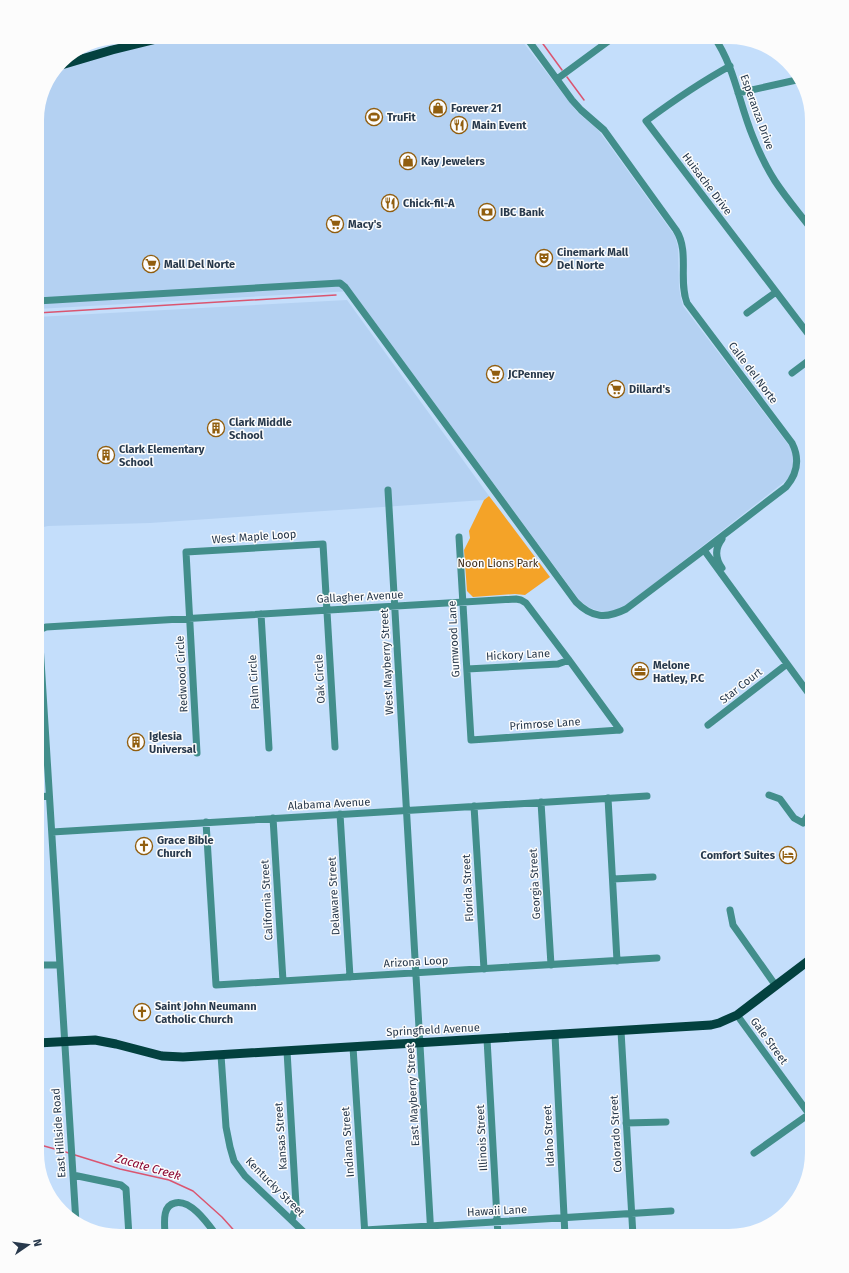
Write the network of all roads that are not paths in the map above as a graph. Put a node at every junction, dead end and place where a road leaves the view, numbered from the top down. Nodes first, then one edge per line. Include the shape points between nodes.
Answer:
1 (136, 44) edge
2 (531, 44) edge
3 (604, 44) edge
4 (719, 44) edge
5 (71, 62) edge
6 (730, 66) junction
7 (557, 79) junction
8 (794, 81) edge
9 (738, 93) junction
10 (805, 221) edge
11 (776, 292) junction
12 (44, 301) edge
13 (746, 313) dead end
14 (805, 330) edge
15 (805, 363) edge
16 (792, 373) dead end
17 (388, 490) dead end
18 (725, 534) junction
19 (459, 536) dead end
20 (704, 550) junction
21 (731, 587) junction
22 (463, 602) junction
23 (395, 606) junction
24 (327, 610) junction
25 (261, 614) junction
26 (190, 618) junction
27 (44, 628) edge
28 (569, 660) junction
29 (787, 664) junction
30 (467, 669) junction
31 (805, 688) edge
32 (44, 713) edge
33 (708, 725) dead end
34 (620, 730) joint
35 (471, 740) joint
36 (335, 747) dead end
37 (268, 748) dead end
38 (197, 753) dead end
39 (769, 795) dead end
40 (44, 796) edge
41 (50, 796) junction
42 (647, 796) dead end
43 (608, 798) junction
44 (541, 802) junction
45 (474, 806) junction
46 (407, 810) junction
47 (340, 814) junction
48 (274, 818) junction
49 (805, 820) edge
50 (206, 822) junction
51 (52, 832) junction
52 (652, 877) dead end
53 (613, 879) junction
54 (730, 910) dead end
55 (657, 958) dead end
56 (617, 961) junction
57 (805, 963) edge
58 (44, 965) edge
59 (60, 965) junction
60 (551, 965) junction
61 (484, 969) junction
62 (417, 973) junction
63 (350, 977) junction
64 (283, 981) junction
65 (776, 986) junction
66 (736, 1015) junction
67 (621, 1031) junction
68 (555, 1035) junction
69 (487, 1039) junction
70 (65, 1041) junction
71 (44, 1042) edge
72 (421, 1043) junction
73 (353, 1047) junction
74 (287, 1051) junction
75 (221, 1054) junction
76 (805, 1107) edge
77 (805, 1119) edge
78 (666, 1122) dead end
79 (626, 1124) junction
80 (754, 1153) dead end
81 (73, 1175) junction
82 (671, 1211) dead end
83 (75, 1214) edge
84 (631, 1214) junction
85 (564, 1218) junction
86 (292, 1220) junction
87 (497, 1222) junction
88 (431, 1226) junction
89 (129, 1229) edge
90 (165, 1229) edge
91 (211, 1229) edge
92 (301, 1229) edge
93 (365, 1229) edge
94 (403, 1229) edge
95 (498, 1229) edge
96 (565, 1229) edge
97 (632, 1229) edge

1 - 5 main road
2 - 7 street, Calle del Norte
3 - 7 street
4 - 6 street, Esperanza Drive
6 - 9 street, Esperanza Drive
6 - 11 street, Huisache Drive via 694,87 646,121
7 - 18 street, Calle del Norte via 577,105 604,130 676,230 682,242 684,292 687,303 792,442 795,450 796,470 786,487
8 - 9 street
9 - 10 street, Esperanza Drive via 752,136 764,161 776,182
11 - 13 street
11 - 14 street, Huisache Drive
12 - 20 street, Calle del Norte via 340,283 581,608 605,616 626,609
15 - 16 street
17 - 23 street, West Mayberry Street
18 - 20 street, Calle del Norte
18 - 21 street via 717,545 716,556
19 - 22 street, Gumwood Lane
20 - 21 street
21 - 29 street
22 - 23 street, Gallagher Avenue
22 - 28 street, Gallagher Avenue via 522,600
22 - 30 street, Gumwood Lane
23 - 24 street, Gallagher Avenue
23 - 46 street, West Mayberry Street
24 - 25 street, Gallagher Avenue
24 - 26 street, West Maple Loop via 323,544 186,552
24 - 36 street, Oak Circle
25 - 26 street, Gallagher Avenue
25 - 37 street, Palm Circle
26 - 27 street, Gallagher Avenue
26 - 38 street, Redwood Circle
28 - 30 street, Hickory Lane via 558,664
28 - 34 street, Gallagher Avenue
29 - 31 street
29 - 33 street, Star Court
30 - 35 street, Gumwood Lane
32 - 41 street, East Hillside Road
34 - 35 street, Primrose Lane
39 - 49 street via 780,799 794,818 803,823
40 - 41 street
41 - 51 street, East Hillside Road
42 - 43 street, Alabama Avenue
43 - 44 street, Alabama Avenue
43 - 53 street
44 - 45 street, Alabama Avenue
44 - 60 street, Georgia Street
45 - 46 street, Alabama Avenue
45 - 61 street, Florida Street
46 - 47 street, Alabama Avenue
46 - 62 street, East Mayberry Street
47 - 48 street, Alabama Avenue
47 - 63 street, Delaware Street
48 - 50 street, Alabama Avenue
48 - 64 street, California Street
50 - 51 street, Alabama Avenue
50 - 64 street, Arizona Loop via 216,985
51 - 59 street, East Hillside Road
52 - 53 street
53 - 56 street
54 - 65 street via 733,925
55 - 56 street, Arizona Loop
56 - 60 street, Arizona Loop
57 - 65 main road, Springfield Avenue
58 - 59 street
59 - 70 street, East Hillside Road
60 - 61 street, Arizona Loop
61 - 62 street, Arizona Loop
62 - 63 street, Arizona Loop
62 - 72 street, East Mayberry Street
63 - 64 street, Arizona Loop
65 - 66 main road, Springfield Avenue
66 - 67 main road, Springfield Avenue via 712,1025
66 - 76 street, Gale Street
67 - 68 main road, Springfield Avenue
67 - 79 street, Colorado Street
68 - 69 main road, Springfield Avenue
68 - 85 street, Idaho Street
69 - 72 main road, Springfield Avenue
69 - 87 street, Illinois Street
70 - 71 main road, Springfield Avenue
70 - 75 main road, Springfield Avenue via 95,1040 162,1056
70 - 81 street, East Hillside Road
72 - 73 main road, Springfield Avenue
72 - 88 street, East Mayberry Street
73 - 74 main road, Springfield Avenue
73 - 93 street, Indiana Street
74 - 75 main road, Springfield Avenue
74 - 86 street, Kansas Street via 296,1204
75 - 86 street, Kentucky Street via 226,1127 234,1161 245,1176
77 - 80 street
78 - 79 street
79 - 84 street, Colorado Street
81 - 83 street, East Hillside Road
81 - 89 street via 121,1185 126,1189
82 - 84 street, Hawaii Lane
84 - 85 street, Hawaii Lane
84 - 97 street, Colorado Street
85 - 87 street, Hawaii Lane
85 - 96 street, Idaho Street
86 - 92 street, Kentucky Street
87 - 88 street, Hawaii Lane
87 - 95 street, Illinois Street
88 - 94 street, Hawaii Lane
90 - 91 street via 166,1208 178,1202 185,1203 200,1215

